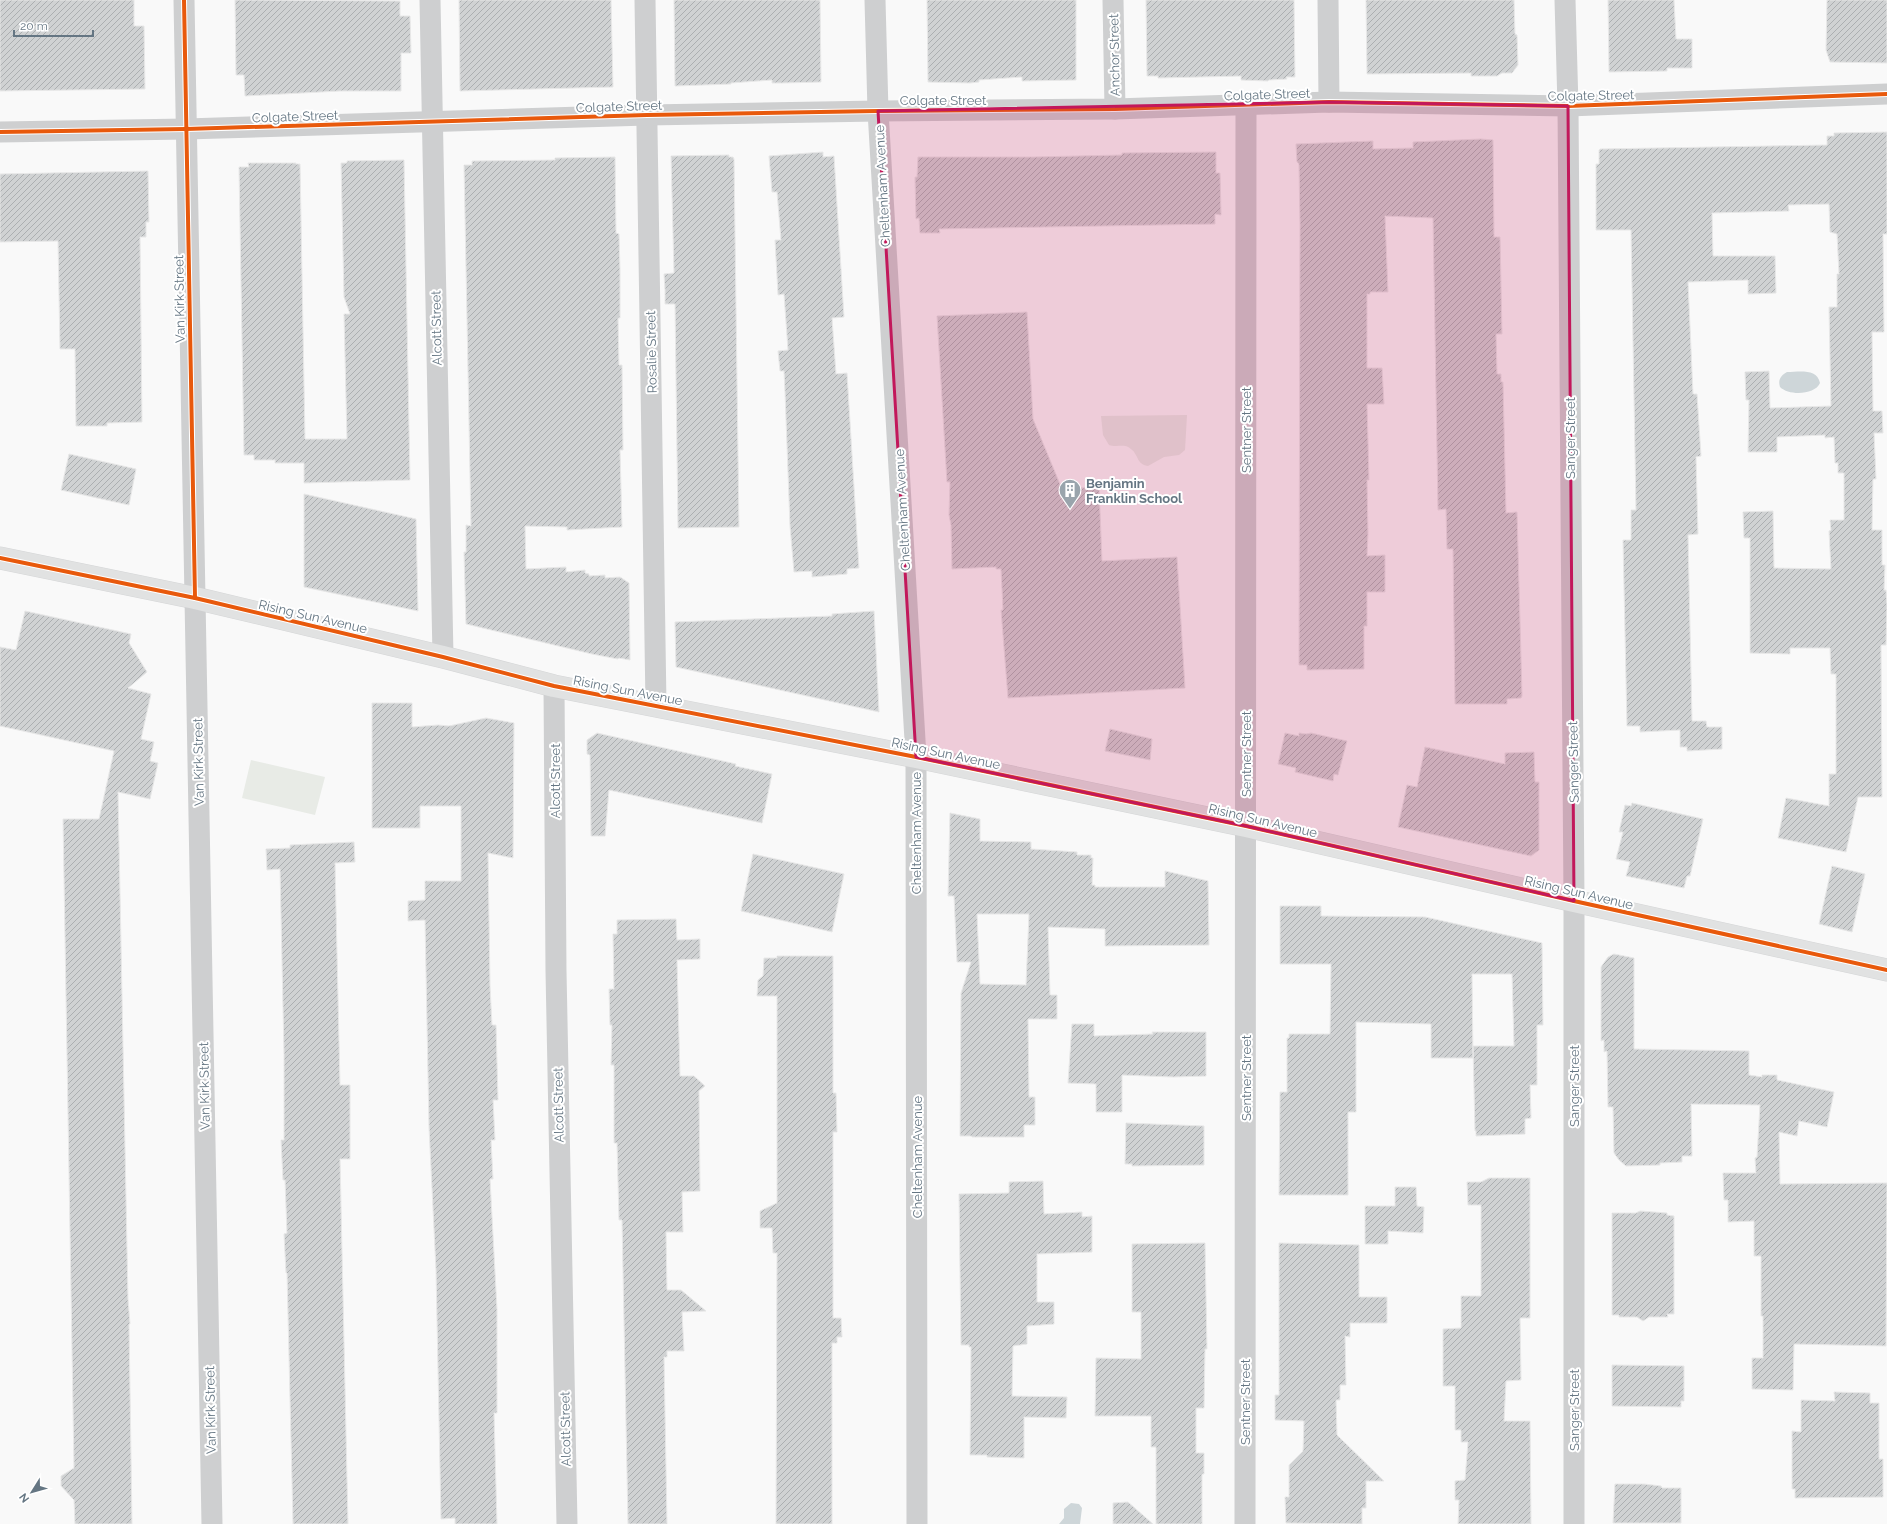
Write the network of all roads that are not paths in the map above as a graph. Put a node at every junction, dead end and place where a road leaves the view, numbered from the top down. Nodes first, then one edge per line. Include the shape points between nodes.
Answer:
1 (184, 0) edge
2 (430, 0) edge
3 (645, 0) edge
4 (875, 0) edge
5 (1113, 0) edge
6 (1328, 0) edge
7 (1565, 0) edge
8 (1887, 94) edge
9 (1329, 102) junction
10 (1246, 104) junction
11 (1568, 106) junction
12 (1115, 109) junction
13 (878, 111) junction
14 (647, 115) junction
15 (432, 122) junction
16 (186, 129) junction
17 (0, 132) edge
18 (0, 558) edge
19 (195, 598) junction
20 (443, 657) junction
21 (554, 686) junction
22 (656, 705) junction
23 (916, 757) junction
24 (1246, 826) junction
25 (1574, 902) junction
26 (1887, 970) edge
27 (212, 1524) edge
28 (567, 1524) edge
29 (917, 1524) edge
30 (1245, 1524) edge
31 (1574, 1524) edge

1 - 16 street, Van Kirk Street
2 - 15 street, Alcott Street
3 - 14 street, Rosalie Street
4 - 13 street, Cheltenham Avenue
5 - 12 street, Anchor Street
6 - 9 street
7 - 11 street, Sanger Street
8 - 11 street, Colgate Street
9 - 10 street, Colgate Street
9 - 11 street, Colgate Street
10 - 12 street, Colgate Street
10 - 24 street, Sentner Street
11 - 25 street, Sanger Street
12 - 13 street, Colgate Street
13 - 14 street, Colgate Street
13 - 23 street, Cheltenham Avenue
14 - 15 street, Colgate Street
14 - 22 street, Rosalie Street
15 - 16 street, Colgate Street
15 - 20 street, Alcott Street
16 - 17 street, Colgate Street
16 - 19 street, Van Kirk Street
18 - 19 main road, Rising Sun Avenue
19 - 20 main road, Rising Sun Avenue
19 - 27 street, Van Kirk Street
20 - 21 main road, Rising Sun Avenue
21 - 22 main road, Rising Sun Avenue
21 - 28 street, Alcott Street via 556,971
22 - 23 main road, Rising Sun Avenue
23 - 24 main road, Rising Sun Avenue
23 - 29 street, Cheltenham Avenue
24 - 25 main road, Rising Sun Avenue
24 - 30 street, Sentner Street
25 - 26 main road, Rising Sun Avenue
25 - 31 street, Sanger Street

